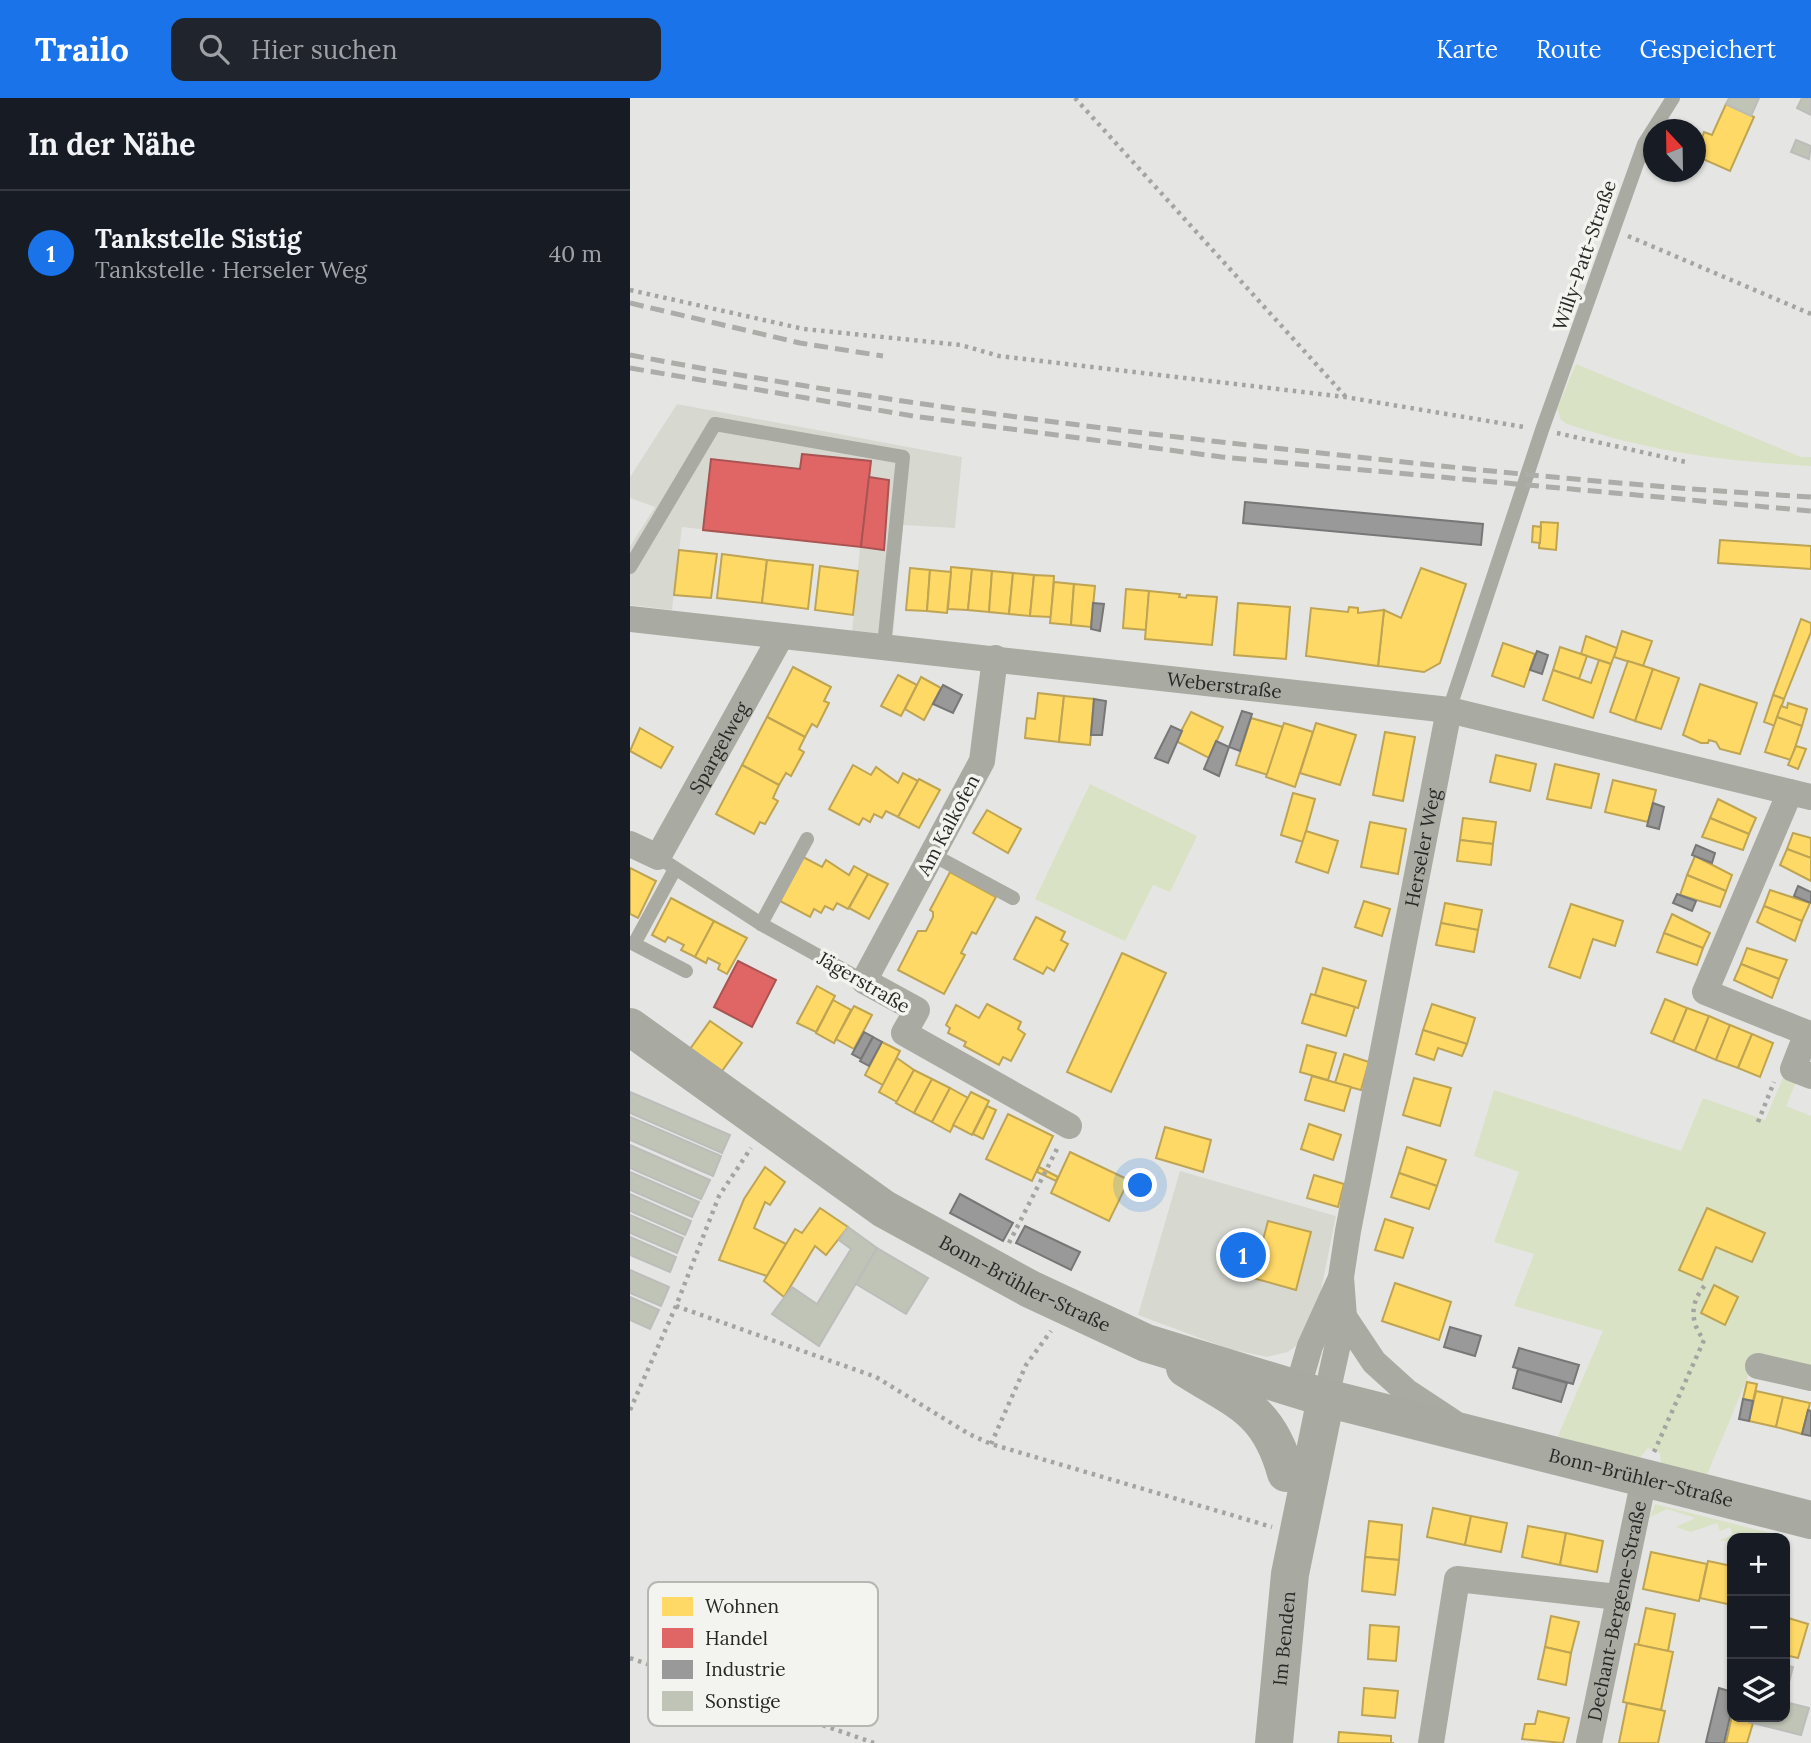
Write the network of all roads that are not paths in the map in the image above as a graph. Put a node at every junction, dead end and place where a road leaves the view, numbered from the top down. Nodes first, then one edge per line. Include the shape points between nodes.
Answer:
1 (1673, 98) edge
2 (1542, 430) joint
3 (630, 567) edge
4 (630, 619) edge
5 (780, 638) junction
6 (884, 646) junction
7 (995, 658) junction
8 (1449, 710) junction
9 (1800, 795) edge
10 (807, 839) dead end
11 (630, 844) edge
12 (933, 855) junction
13 (667, 863) junction
14 (1013, 898) dead end
15 (761, 924) junction
16 (686, 971) dead end
17 (864, 981) junction
18 (630, 1027) edge
19 (1802, 1073) edge
20 (1065, 1134) road end
21 (1341, 1277) junction
22 (1344, 1317) junction
23 (1146, 1343) junction
24 (1758, 1366) dead end
25 (1811, 1378) edge
26 (1312, 1394) junction
27 (1472, 1434) junction
28 (1286, 1473) junction
29 (1644, 1479) junction
30 (1811, 1520) edge
31 (1296, 1535) junction
32 (1618, 1597) junction
33 (1274, 1743) edge
34 (1431, 1743) edge
35 (1589, 1743) edge

1 - 2 lane, Willy-Patt-Straße via 1644,144
2 - 8 lane, Herseler Weg
3 - 6 lane via 715,424 902,457
4 - 5 street, Weberstraße
5 - 6 street, Weberstraße
5 - 13 street, Spargelweg
6 - 7 street, Weberstraße
7 - 8 street, Weberstraße
7 - 12 street, Am Kalkofen via 982,761
8 - 9 street, Weberstraße
8 - 21 street, Herseler Weg
9 - 19 street via 1705,992 1807,1033
10 - 15 lane
11 - 13 street, Jägerstraße
12 - 14 lane
12 - 17 street, Am Kalkofen
13 - 15 lane, Jägerstraße
13 - 16 lane via 634,944
15 - 17 lane, Jägerstraße
17 - 20 street, Jägerstraße via 917,1010 904,1033
18 - 23 street, Bonn-Brühler-Straße via 884,1209 1008,1277
21 - 22 street, Herseler Weg
21 - 26 street, Herseler Weg via 1310,1346
22 - 26 street, Herseler Weg
22 - 27 street, Bonn-Brühler-Straße via 1374,1362 1405,1391
23 - 26 street, Bonn-Brühler-Straße
23 - 28 street via 1259,1417 1274,1437
24 - 25 street
26 - 27 street, Bonn-Brühler-Straße
26 - 28 street, Im Benden
26 - 31 street, Im Benden
27 - 29 street, Bonn-Brühler-Straße
28 - 31 street, Im Benden
29 - 30 street, Bonn-Brühler-Straße
29 - 32 street, Dechant-Bergene-Straße
31 - 33 street, Im Benden
32 - 34 street via 1457,1579
32 - 35 street, Dechant-Bergene-Straße

